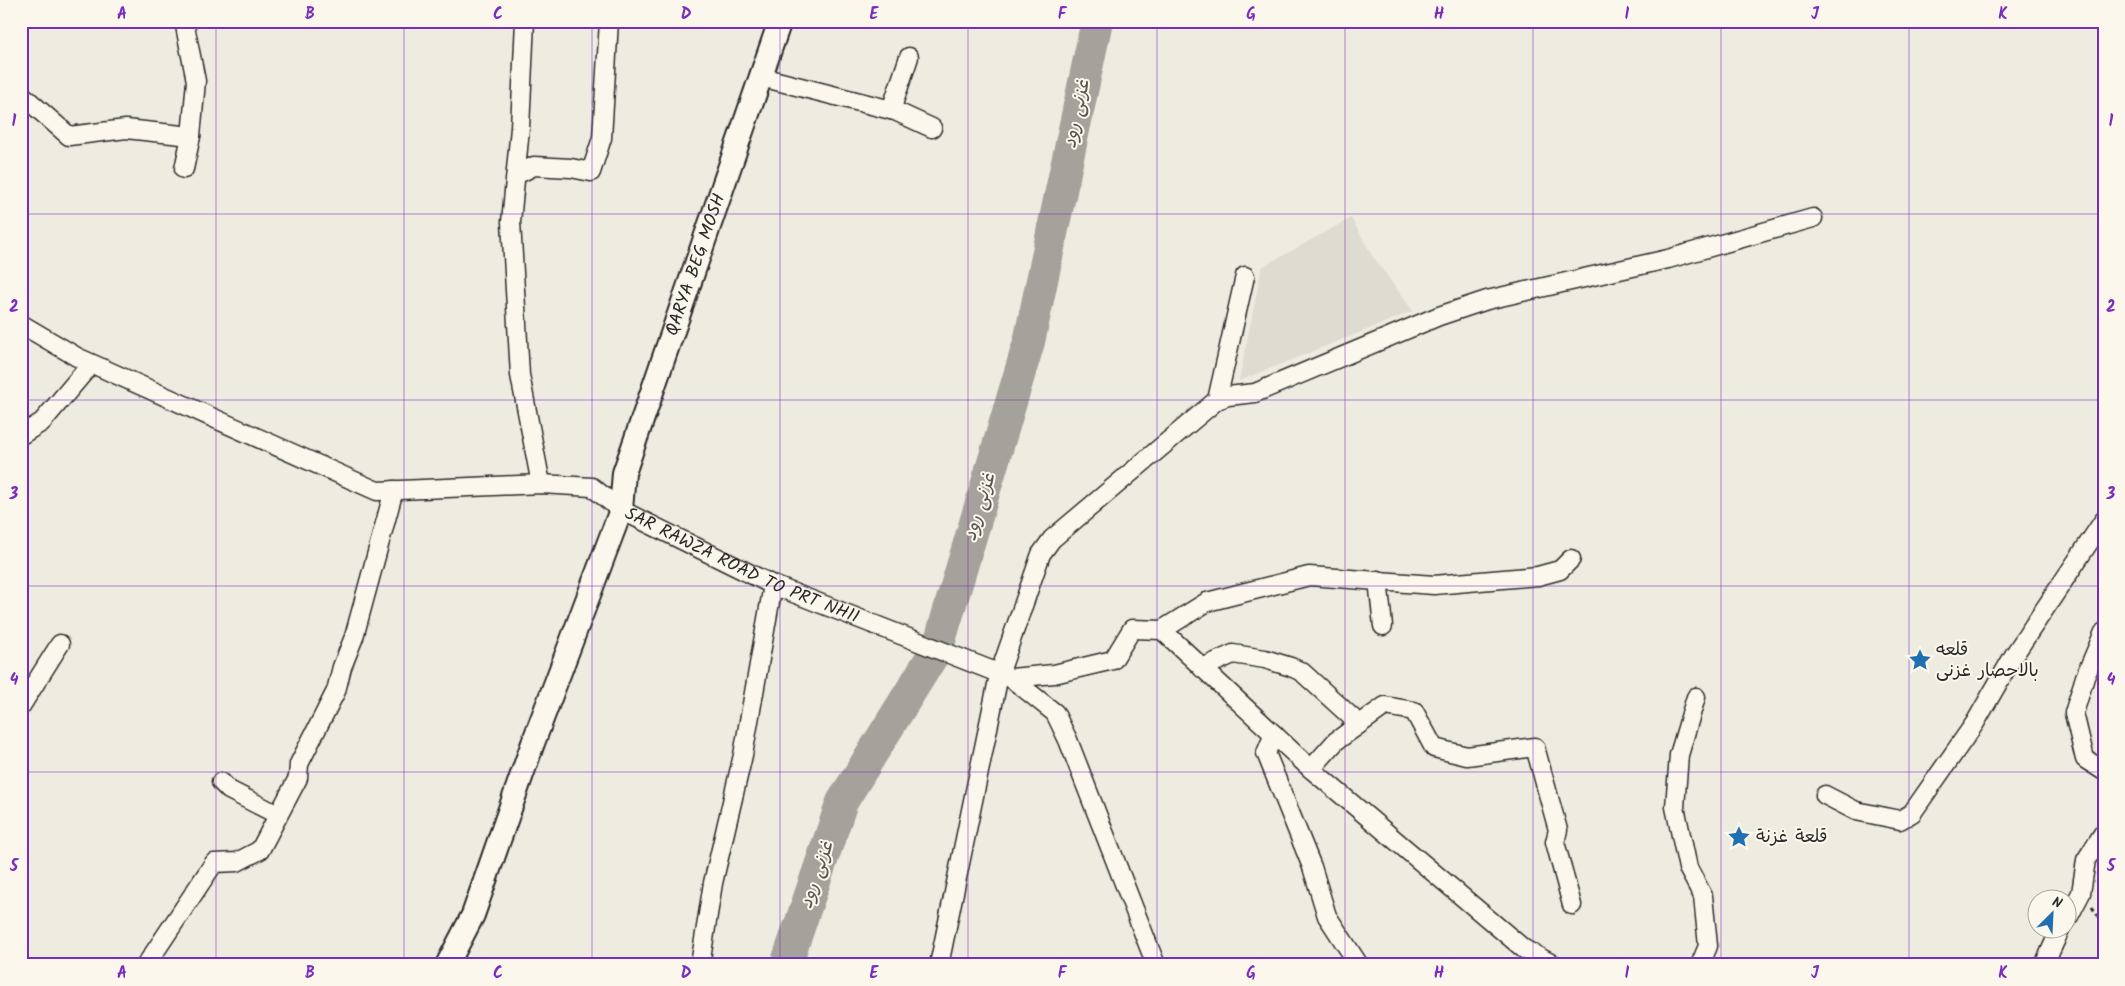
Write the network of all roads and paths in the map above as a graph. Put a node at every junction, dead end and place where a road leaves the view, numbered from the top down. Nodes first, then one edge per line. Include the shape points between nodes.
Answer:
1 (184, 21) edge
2 (525, 21) edge
3 (609, 21) edge
4 (780, 21) edge
5 (909, 57) dead end
6 (760, 77) junction
7 (21, 94) edge
8 (891, 110) junction
9 (932, 128) dead end
10 (191, 136) junction
11 (184, 169) dead end
12 (516, 175) junction
13 (1813, 218) dead end
14 (1245, 276) dead end
15 (21, 324) edge
16 (91, 364) junction
17 (1217, 400) junction
18 (21, 435) edge
19 (541, 484) junction
20 (394, 490) junction
21 (620, 510) junction
22 (2104, 520) edge
23 (1571, 559) dead end
24 (1378, 580) junction
25 (772, 585) junction
26 (1383, 626) dead end
27 (1162, 630) junction
28 (2104, 632) edge
29 (60, 644) dead end
30 (1202, 668) junction
31 (998, 674) junction
32 (1696, 697) dead end
33 (21, 706) edge
34 (1358, 723) junction
35 (1274, 734) junction
36 (1311, 769) junction
37 (2104, 771) edge
38 (221, 782) dead end
39 (1824, 795) dead end
40 (278, 815) junction
41 (2104, 832) edge
42 (2078, 899) edge
43 (1572, 905) dead end
44 (2056, 938) edge
45 (146, 965) edge
46 (447, 965) edge
47 (700, 965) edge
48 (939, 965) edge
49 (1156, 965) edge
50 (1359, 965) edge
51 (1554, 965) edge
52 (1700, 965) edge
53 (2044, 965) edge

1 - 10 street via 196,81
2 - 12 street
3 - 12 street via 602,138 591,172 534,166
4 - 6 main road, QARYA BEG MOSH
5 - 8 street
6 - 8 street
6 - 21 main road, QARYA BEG MOSH via 624,473
7 - 10 street via 69,136 126,128
8 - 9 street
10 - 11 street
12 - 19 street via 511,222 520,375
13 - 17 street via 1668,259 1487,300 1440,316 1255,394
14 - 17 street
15 - 16 street
16 - 18 street via 42,422
16 - 20 street via 377,491
17 - 31 street via 1052,538 1041,554
19 - 20 street
19 - 21 street via 592,487
20 - 40 street via 336,692 299,764 298,778
21 - 25 street, SAR RAWZA ROAD TO PRT NH11
21 - 46 main road, SAR RAWZA ROAD TO PRT NH11 via 532,743 474,915
22 - 39 street via 2014,655 1975,723 1912,813 1900,820 1856,811
23 - 24 street via 1560,570 1538,576 1434,585
24 - 26 street
24 - 27 street via 1309,576 1207,602
25 - 31 street, SAR RAWZA ROAD TO PRT NH11
25 - 47 street via 743,755 713,883
27 - 30 street
27 - 31 street via 1132,629 1113,660 1054,674
28 - 37 street via 2084,677 2074,713 2085,758
29 - 33 street
30 - 34 street via 1233,654 1291,667 1302,672
30 - 35 street
31 - 48 street
31 - 49 street, SAR RAWZA ROAD TO PRT NH11 via 1055,713
32 - 52 street via 1679,755 1675,807 1688,868 1703,896 1708,946
34 - 36 street via 1336,741
34 - 43 street via 1385,706 1414,711 1434,748 1467,756 1535,747 1558,830 1555,842
35 - 36 street
35 - 50 street via 1266,753 1328,916
36 - 51 street via 1524,949
38 - 40 street via 229,790
40 - 45 street via 260,850 237,862 214,863
41 - 42 street via 2086,860
44 - 53 street

